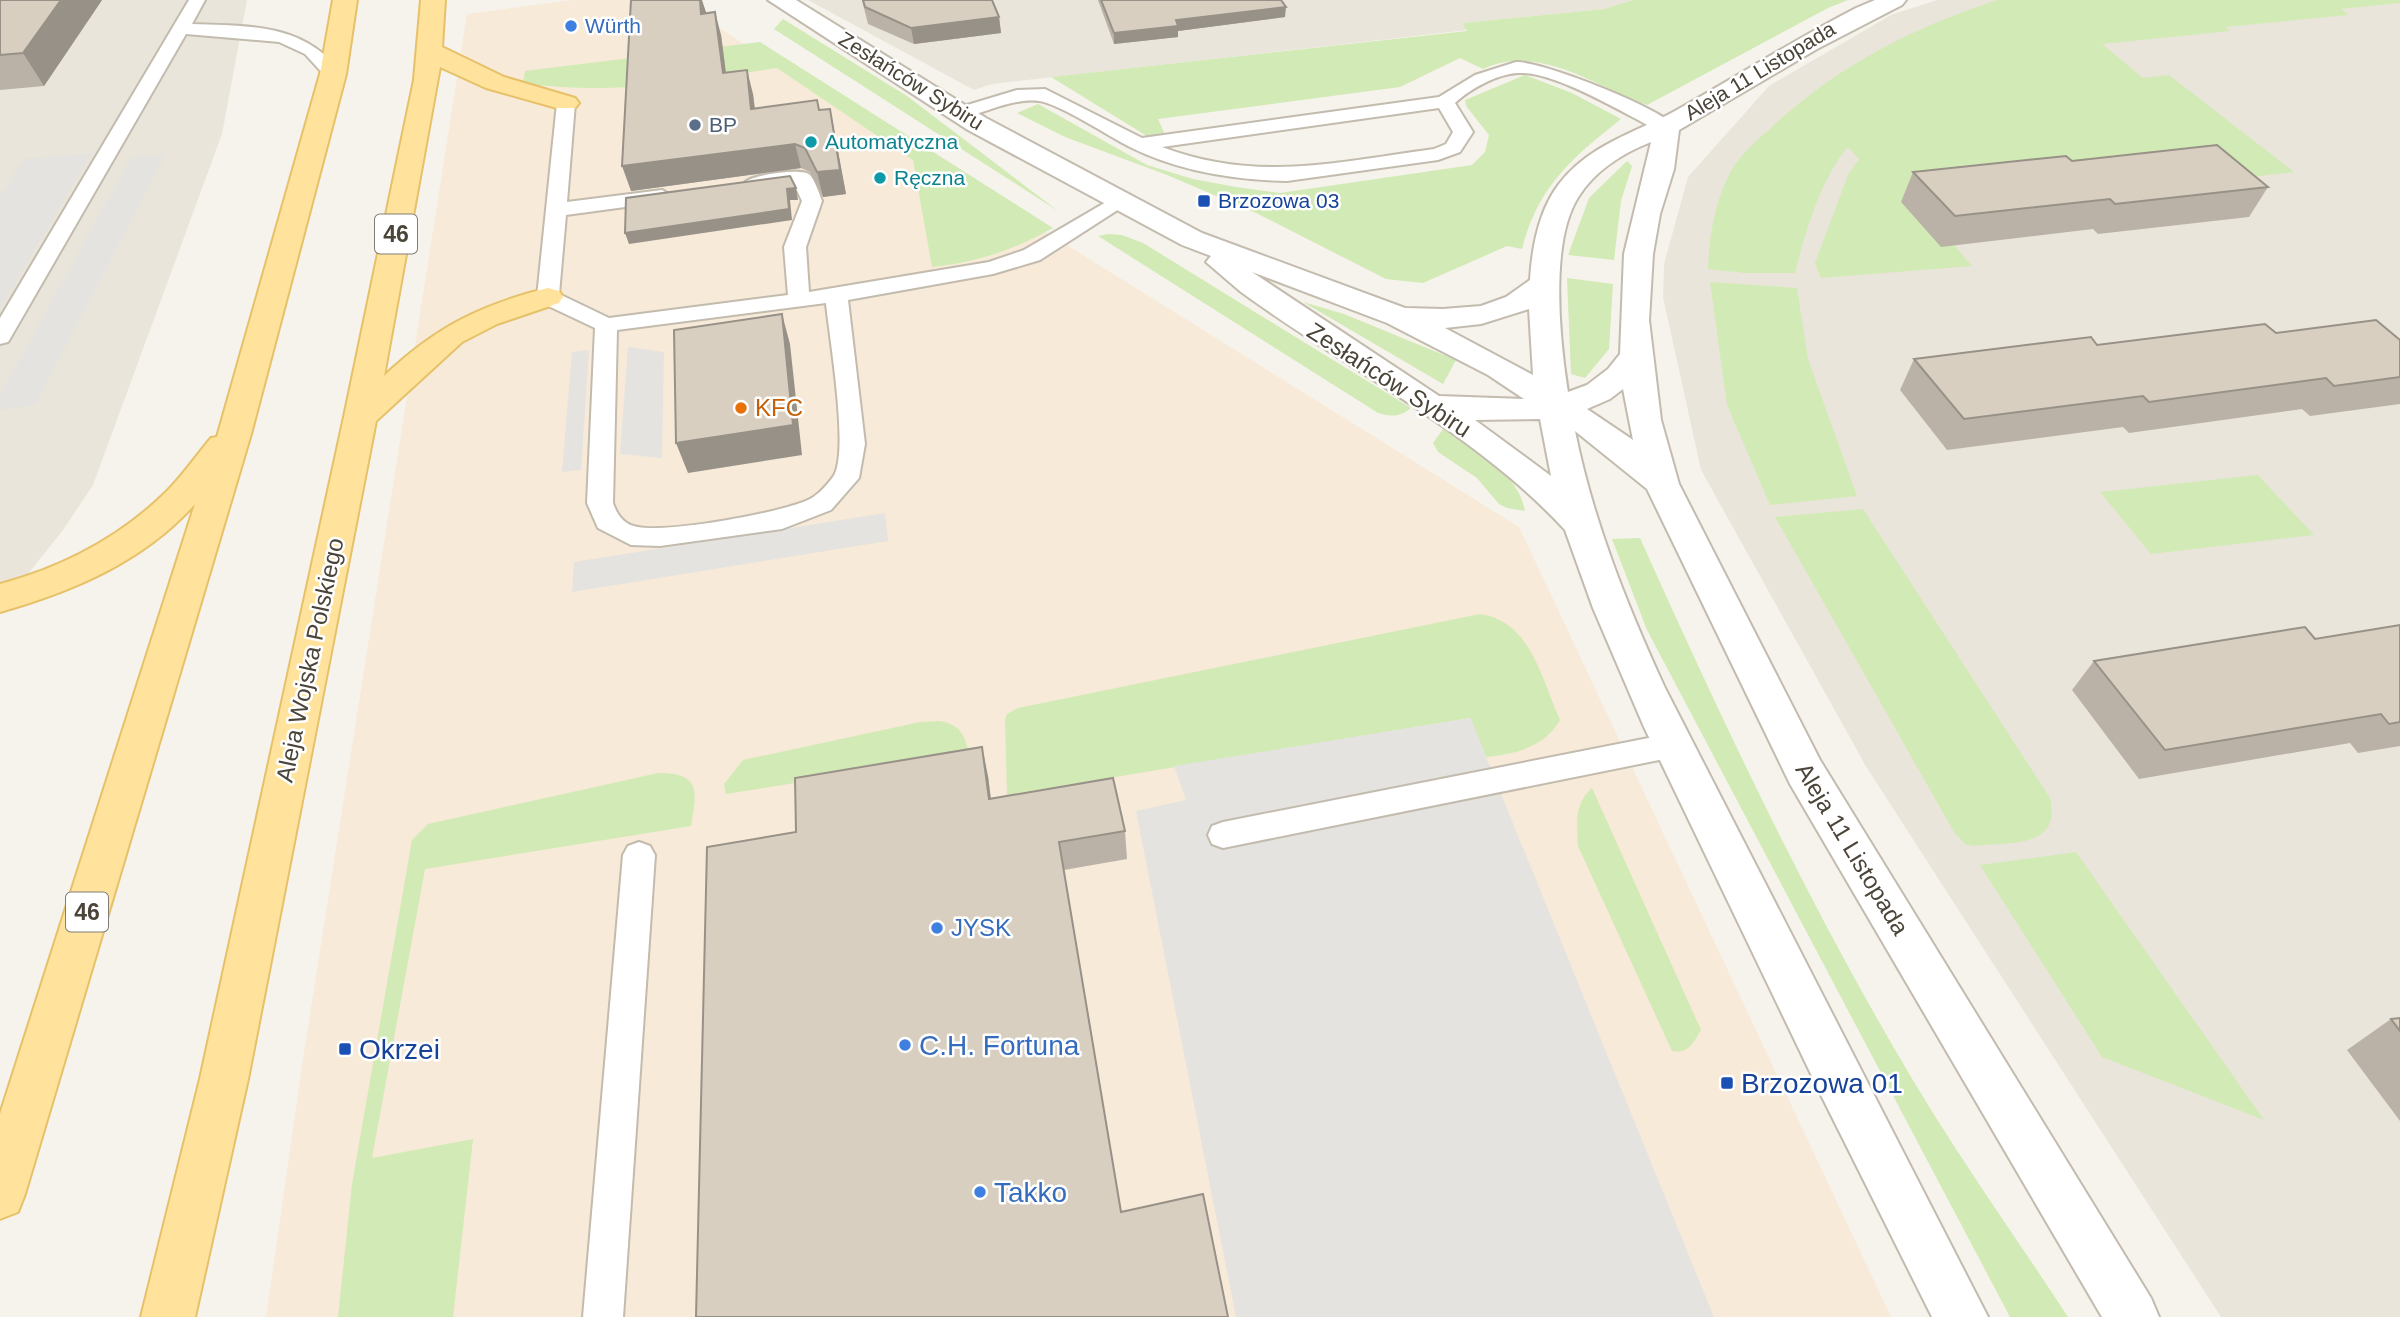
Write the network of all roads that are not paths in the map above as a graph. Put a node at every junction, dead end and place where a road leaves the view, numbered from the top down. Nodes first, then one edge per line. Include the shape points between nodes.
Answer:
1 (197, 0) edge
2 (345, 0) edge
3 (433, 0) edge
4 (780, 0) edge
5 (1894, 0) edge
6 (180, 29) junction
7 (429, 50) junction
8 (333, 75) junction
9 (1445, 102) junction
10 (566, 103) joint
11 (961, 113) junction
12 (1666, 127) junction
13 (1139, 144) junction
14 (733, 186) edge
15 (679, 193) edge
16 (1120, 202) junction
17 (556, 210) junction
18 (1192, 239) junction
19 (1545, 282) junction
20 (836, 295) junction
21 (548, 297) junction
22 (799, 300) junction
23 (1398, 316) junction
24 (606, 326) junction
25 (0, 337) edge
26 (1636, 354) junction
27 (1554, 405) junction
28 (1433, 406) junction
29 (360, 417) junction
30 (233, 434) junction
31 (1662, 484) junction
32 (1582, 525) junction
33 (0, 598) edge
34 (1675, 745) junction
35 (1223, 835) dead end
36 (639, 855) dead end
37 (0, 1195) edge
38 (168, 1317) edge
39 (603, 1317) edge
40 (1961, 1317) edge
41 (2132, 1317) edge

1 - 6 lane
2 - 8 main road, 46
3 - 7 main road, Aleja Wojska Polskiego / 46
4 - 11 street, Zesłańców Sybiru
5 - 12 street, Aleja 11 Listopada via 1844,21
6 - 8 lane via 292,41 310,50
6 - 25 lane
7 - 10 main road via 464,72
7 - 29 main road, Aleja Wojska Polskiego / 46 via 427,80
8 - 30 main road, 46
9 - 12 lane via 1491,74 1533,68
9 - 13 lane
9 - 13 lane via 1463,132 1453,148 1438,154 1287,175 1237,173 1177,160
10 - 17 lane
11 - 13 lane via 1017,96 1045,95
11 - 16 street, Zesłańców Sybiru
12 - 19 street, Aleja 11 Listopada via 1606,154 1563,199 1548,238
12 - 26 street, Aleja 11 Listopada via 1636,274
14 - 22 lane via 801,177 812,201 795,247
15 - 17 lane
16 - 18 street, Zesłańców Sybiru
16 - 20 lane via 1032,255 1006,264
17 - 21 lane
18 - 23 street, Zesłańców Sybiru
18 - 28 street, Zesłańców Sybiru via 1280,307
19 - 23 street, Zesłańców Sybiru via 1524,302 1480,314 1442,319
19 - 27 street, Aleja 11 Listopada
20 - 22 lane
20 - 24 lane via 853,444 847,478 822,504 782,520 660,537 631,536 607,522 600,503
21 - 24 lane
21 - 29 main road via 485,317 458,332
22 - 24 lane
23 - 27 street, Zesłańców Sybiru via 1499,368
26 - 27 street via 1615,384 1600,393
26 - 31 street, Aleja 11 Listopada via 1648,443
27 - 28 street via 1525,411
27 - 31 street, Zesłańców Sybiru via 1605,435
27 - 32 street, Aleja 11 Listopada
28 - 32 street, Zesłańców Sybiru via 1532,477
29 - 38 main road, Aleja Wojska Polskiego / 46 via 224,1079
30 - 33 main road via 174,505 139,533 75,573
30 - 37 main road, 46
31 - 41 street, Aleja 11 Listopada via 1805,772
32 - 34 street, Aleja 11 Listopada via 1616,618
34 - 35 lane
34 - 40 street, Aleja 11 Listopada via 1832,1071
36 - 39 lane

